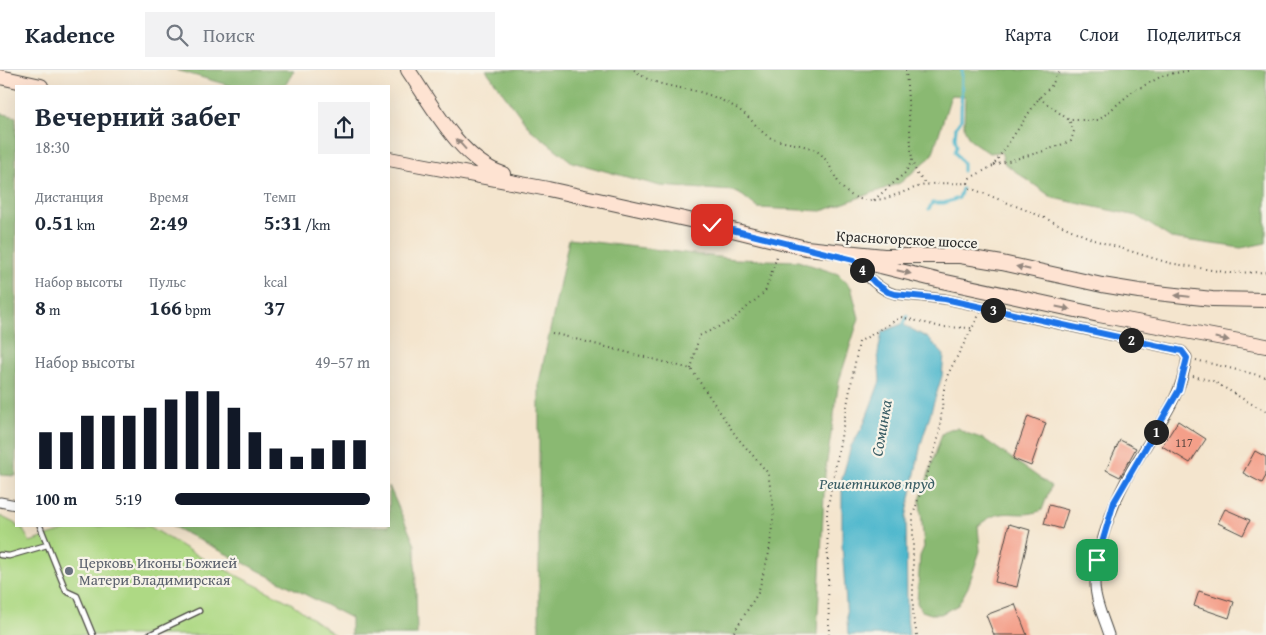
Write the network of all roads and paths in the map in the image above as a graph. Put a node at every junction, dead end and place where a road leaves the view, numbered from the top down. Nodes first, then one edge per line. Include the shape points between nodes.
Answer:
1 (408, 70) edge
2 (634, 70) edge
3 (906, 70) edge
4 (1060, 70) edge
5 (1192, 70) edge
6 (0, 78) edge
7 (36, 85) edge
8 (1039, 98) junction
9 (1069, 120) junction
10 (390, 158) edge
11 (475, 159) junction
12 (912, 161) junction
13 (993, 166) junction
14 (460, 172) junction
15 (968, 183) junction
16 (927, 185) junction
17 (548, 189) junction
18 (873, 200) junction
19 (781, 242) junction
20 (806, 248) junction
21 (854, 260) junction
22 (1266, 272) edge
23 (1266, 300) edge
24 (980, 310) dead end
25 (973, 328) junction
26 (552, 333) dead end
27 (1266, 346) edge
28 (1187, 358) junction
29 (691, 369) junction
30 (1183, 373) junction
31 (1266, 377) edge
32 (1266, 411) edge
33 (0, 502) edge
34 (15, 505) edge
35 (40, 527) edge
36 (47, 545) junction
37 (0, 555) edge
38 (200, 611) dead end
39 (93, 635) edge
40 (149, 635) edge
41 (732, 635) edge
42 (829, 635) edge
43 (917, 635) edge
44 (1109, 635) edge

11 -> 1 main road, Красногорское шоссе via 452,134
2 - 18 path via 649,80 693,90 724,102 746,115 770,138 813,149 826,160 846,193
3 - 12 path
4 - 8 path via 1052,85
5 - 9 path via 1164,75 1132,92 1098,120
6 - 7 main road
8 - 9 path
8 - 13 path
9 - 13 path via 1074,131 1071,140
10 - 14 main road, Красногорское шоссе
11 - 14 main road via 468,170
11 - 17 main road, Красногорское шоссе via 491,171
12 - 16 path
12 - 18 path via 905,174
13 - 15 path via 970,178
14 - 17 main road, Красногорское шоссе
15 - 16 path
15 - 22 path via 970,188 1094,240 1159,260 1230,273
16 - 18 path
17 - 19 main road, Красногорское шоссе
19 - 20 main road, Красногорское шоссе
19 - 29 path via 765,292 731,321 699,336
20 - 21 main road
23 -> 20 main road, Красногорское шоссе via 1139,292 970,258 884,256
21 -> 27 main road via 1098,316
21 - 28 street via 875,283 894,294 945,299 1182,351
24 - 25 path
25 - 42 path via 941,327 901,316 859,342 827,511
25 - 43 path via 948,374 939,436 912,515 913,616
26 - 29 path
28 - 30 street
28 - 31 path
29 - 41 path via 736,436 768,473 774,511 769,553 758,593
30 - 32 path via 1213,381
30 - 44 street via 1179,390 1114,502 1097,560 1094,585
33 - 34 street
35 - 36 lane
36 - 37 lane via 9,556
36 - 39 lane via 66,591 77,596
38 - 40 lane

